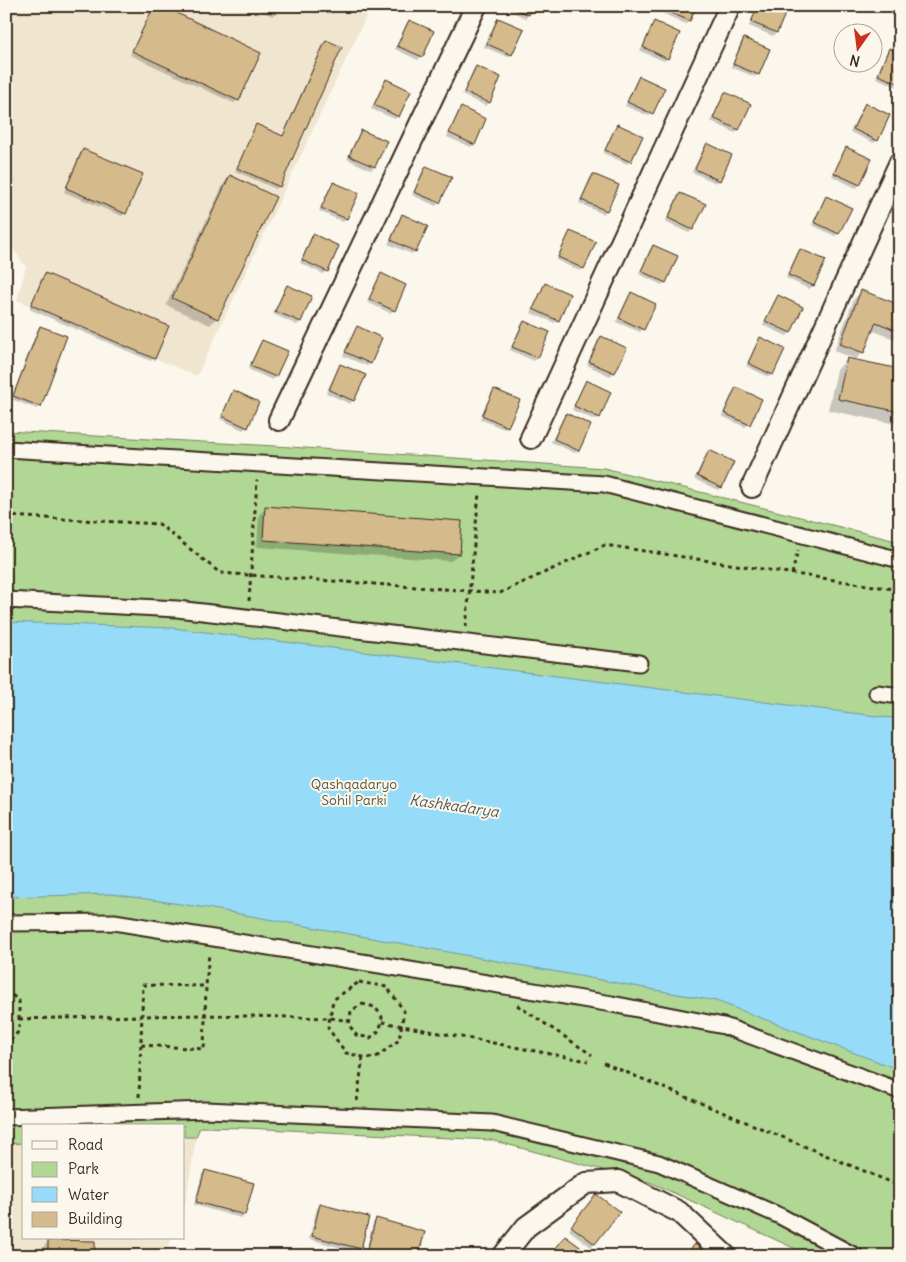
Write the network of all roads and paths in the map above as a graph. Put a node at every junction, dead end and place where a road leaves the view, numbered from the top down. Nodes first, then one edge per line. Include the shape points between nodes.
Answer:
1 (476, 6) edge
2 (730, 6) edge
3 (900, 162) edge
4 (279, 420) dead end
5 (530, 438) dead end
6 (6, 449) edge
7 (258, 464) junction
8 (481, 477) junction
9 (752, 488) dead end
10 (6, 516) edge
11 (801, 534) junction
12 (900, 560) edge
13 (792, 574) junction
14 (251, 575) junction
15 (900, 590) edge
16 (470, 591) junction
17 (6, 600) edge
18 (248, 617) junction
19 (465, 642) junction
20 (638, 662) dead end
21 (877, 693) dead end
22 (900, 696) edge
23 (6, 923) edge
24 (211, 937) junction
25 (206, 986) junction
26 (6, 990) edge
27 (514, 1003) dead end
28 (205, 1015) junction
29 (142, 1016) junction
30 (331, 1018) junction
31 (19, 1019) junction
32 (350, 1020) junction
33 (382, 1022) junction
34 (402, 1025) junction
35 (6, 1045) edge
36 (141, 1046) junction
37 (592, 1054) dead end
38 (363, 1057) junction
39 (588, 1061) dead end
40 (604, 1063) dead end
41 (900, 1091) edge
42 (139, 1112) junction
43 (6, 1117) edge
44 (356, 1117) junction
45 (900, 1186) edge
46 (504, 1256) edge
47 (726, 1256) edge
48 (855, 1256) edge

1 - 4 street
2 - 5 street
3 - 9 street
6 - 7 street
7 - 8 street
7 - 14 path
8 - 11 street via 604,484
8 - 16 path
10 - 14 path via 159,524 220,573
11 - 12 street
11 - 13 path
13 - 15 path
13 - 16 path via 605,545 500,593
14 - 16 path
14 - 18 path
16 - 19 path
17 - 18 street via 177,608
18 - 19 street
19 - 20 street
21 - 22 street
23 - 24 street via 114,922
24 - 25 path
24 - 41 street via 612,1004 724,1026
25 - 28 path
25 - 29 path via 144,985
26 - 31 path via 19,1001
27 - 37 path
28 - 29 path
28 - 30 path
28 - 36 path via 204,1049
29 - 31 path
29 - 36 path
30 - 32 path
30 - 34 path via 333,1000 358,982 387,987 404,1011
30 - 38 path via 328,1028 346,1053
31 - 35 path via 19,1031
32 - 33 path via 351,1011 362,1004 375,1007 382,1016
32 - 33 path via 349,1025 356,1036 370,1038 380,1030
33 - 34 path
34 - 38 path via 399,1040 375,1058
34 - 39 path
36 - 42 path
38 - 44 path
40 - 45 path
42 - 43 street
42 - 44 street via 206,1110
44 - 48 street via 492,1123 659,1163 780,1216
46 - 47 street via 526,1227 586,1183 618,1181 679,1212

